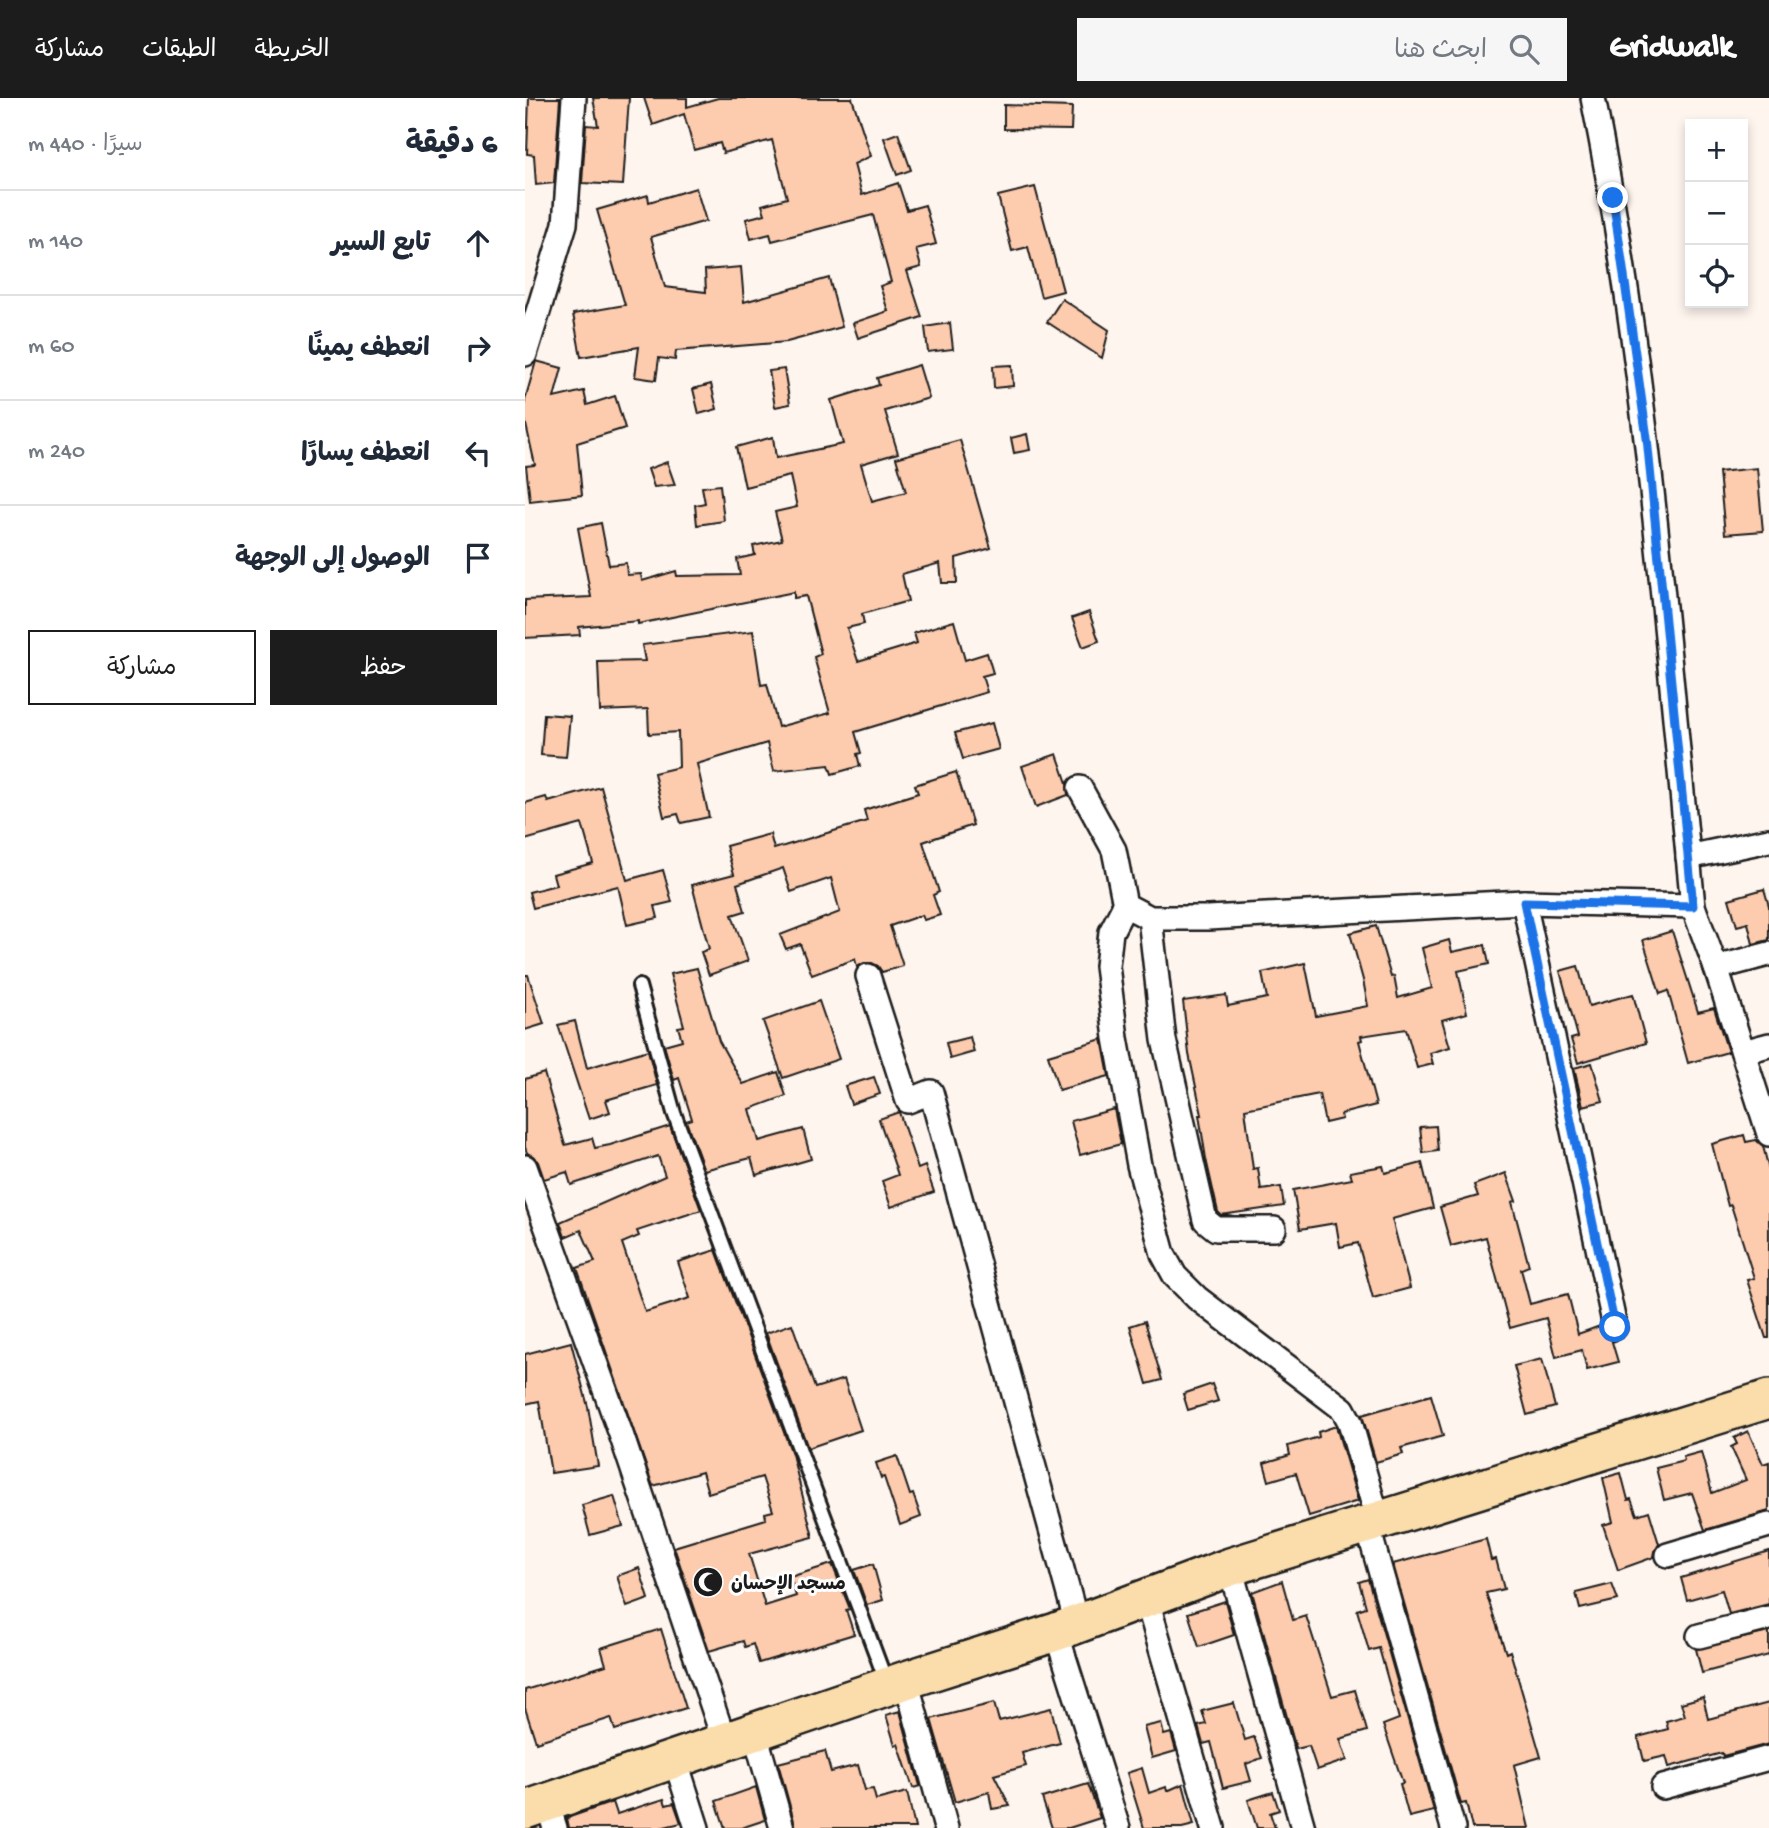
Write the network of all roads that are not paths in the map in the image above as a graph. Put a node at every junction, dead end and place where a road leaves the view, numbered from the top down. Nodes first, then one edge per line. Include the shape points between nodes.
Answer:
1 (575, 98) edge
2 (1593, 98) edge
3 (525, 354) edge
4 (1080, 788) dead end
5 (1769, 840) edge
6 (1688, 857) junction
7 (1524, 902) junction
8 (1125, 905) junction
9 (1693, 906) junction
10 (1150, 918) junction
11 (1769, 954) edge
12 (1716, 968) junction
13 (868, 975) dead end
14 (639, 986) dead end
15 (1769, 1045) edge
16 (1743, 1052) junction
17 (1768, 1130) edge
18 (525, 1167) edge
19 (1274, 1229) dead end
20 (1615, 1327) dead end
21 (1769, 1399) edge
22 (1373, 1522) junction
23 (1769, 1525) edge
24 (1668, 1555) dead end
25 (1230, 1567) junction
26 (1146, 1597) junction
27 (1769, 1618) edge
28 (1067, 1628) junction
29 (1699, 1636) dead end
30 (897, 1684) junction
31 (740, 1738) junction
32 (1769, 1758) edge
33 (675, 1759) junction
34 (1663, 1787) dead end
35 (543, 1814) edge
36 (697, 1828) edge
37 (782, 1828) edge
38 (946, 1828) edge
39 (1118, 1828) edge
40 (1213, 1828) edge
41 (1303, 1828) edge
42 (1453, 1828) edge

1 - 3 street via 565,224
2 - 6 street via 1613,198 1647,438
4 - 8 street via 1114,850
5 - 6 street
6 - 9 street
7 - 9 street
7 - 10 street
7 - 20 street
8 - 10 street
8 - 22 street via 1111,932 1107,966 1139,1165 1163,1254 1175,1276 1197,1298 1343,1409
9 - 12 street
10 - 19 street via 1164,1040 1205,1220 1216,1229
11 - 12 street
12 - 16 street
13 - 28 street via 908,1101 931,1092
14 - 30 lane via 674,1113
15 - 16 street
16 - 17 street
18 - 31 street via 622,1437
21 - 22 main road
22 - 25 main road
22 - 42 street
23 - 24 street
25 - 26 main road
25 - 41 street
26 - 28 main road
26 - 40 street
27 - 29 street
28 - 30 main road
28 - 39 street
30 - 31 main road
30 - 38 street
31 - 33 main road
31 - 37 street
32 - 34 street
33 - 35 main road
33 - 36 street

